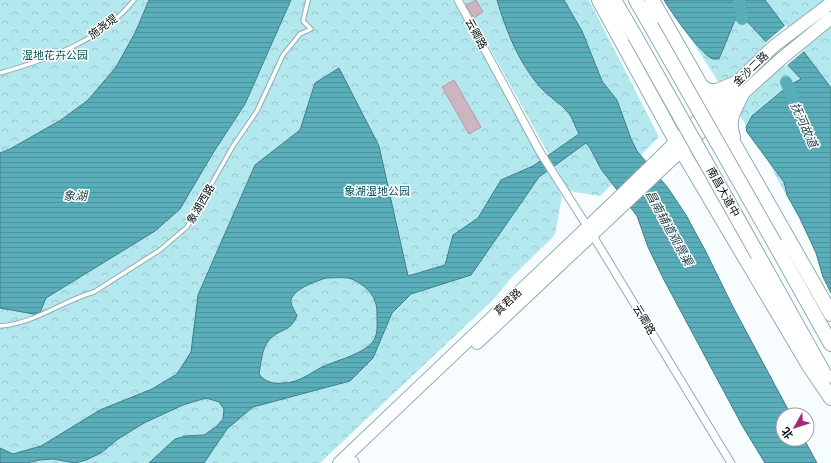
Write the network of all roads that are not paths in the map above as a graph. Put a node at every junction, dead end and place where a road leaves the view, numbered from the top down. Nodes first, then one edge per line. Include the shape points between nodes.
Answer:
1 (134, 0) edge
2 (308, 0) edge
3 (458, 0) edge
4 (599, 0) edge
5 (614, 0) edge
6 (636, 0) edge
7 (652, 0) edge
8 (831, 3) edge
9 (831, 18) edge
10 (0, 73) edge
11 (700, 85) junction
12 (739, 89) junction
13 (715, 111) junction
14 (679, 145) junction
15 (736, 147) junction
16 (590, 231) junction
17 (831, 314) edge
18 (0, 326) edge
19 (831, 344) edge
20 (831, 386) edge
21 (831, 398) edge
22 (340, 463) edge
23 (353, 463) edge
24 (731, 463) edge

1 - 10 lane, 施尧堤 via 104,28 75,46 32,64
2 - 18 lane, 象湖西路 via 303,20 311,29 300,34 282,55 257,111 233,146 187,227 160,250 94,292 25,322
3 - 16 street, 云卿路 via 540,152
4 - 14 highway
5 - 20 highway, 南昌大道中, bridge
6 - 19 highway, 南昌大道中, bridge
7 - 11 highway
8 - 12 main road, 金沙二路 via 774,46
9 - 12 main road, 金沙二路
11 - 12 highway via 708,91
11 - 13 highway
12 - 13 main road, 金沙二路
12 - 15 highway via 730,127
13 - 14 main road, 金沙二路
13 - 15 highway
14 - 16 main road, 真君路
14 - 21 highway via 808,364
15 - 17 highway
16 - 22 main road, 真君路
16 - 23 main road, 真君路
16 - 24 street, 云卿路

